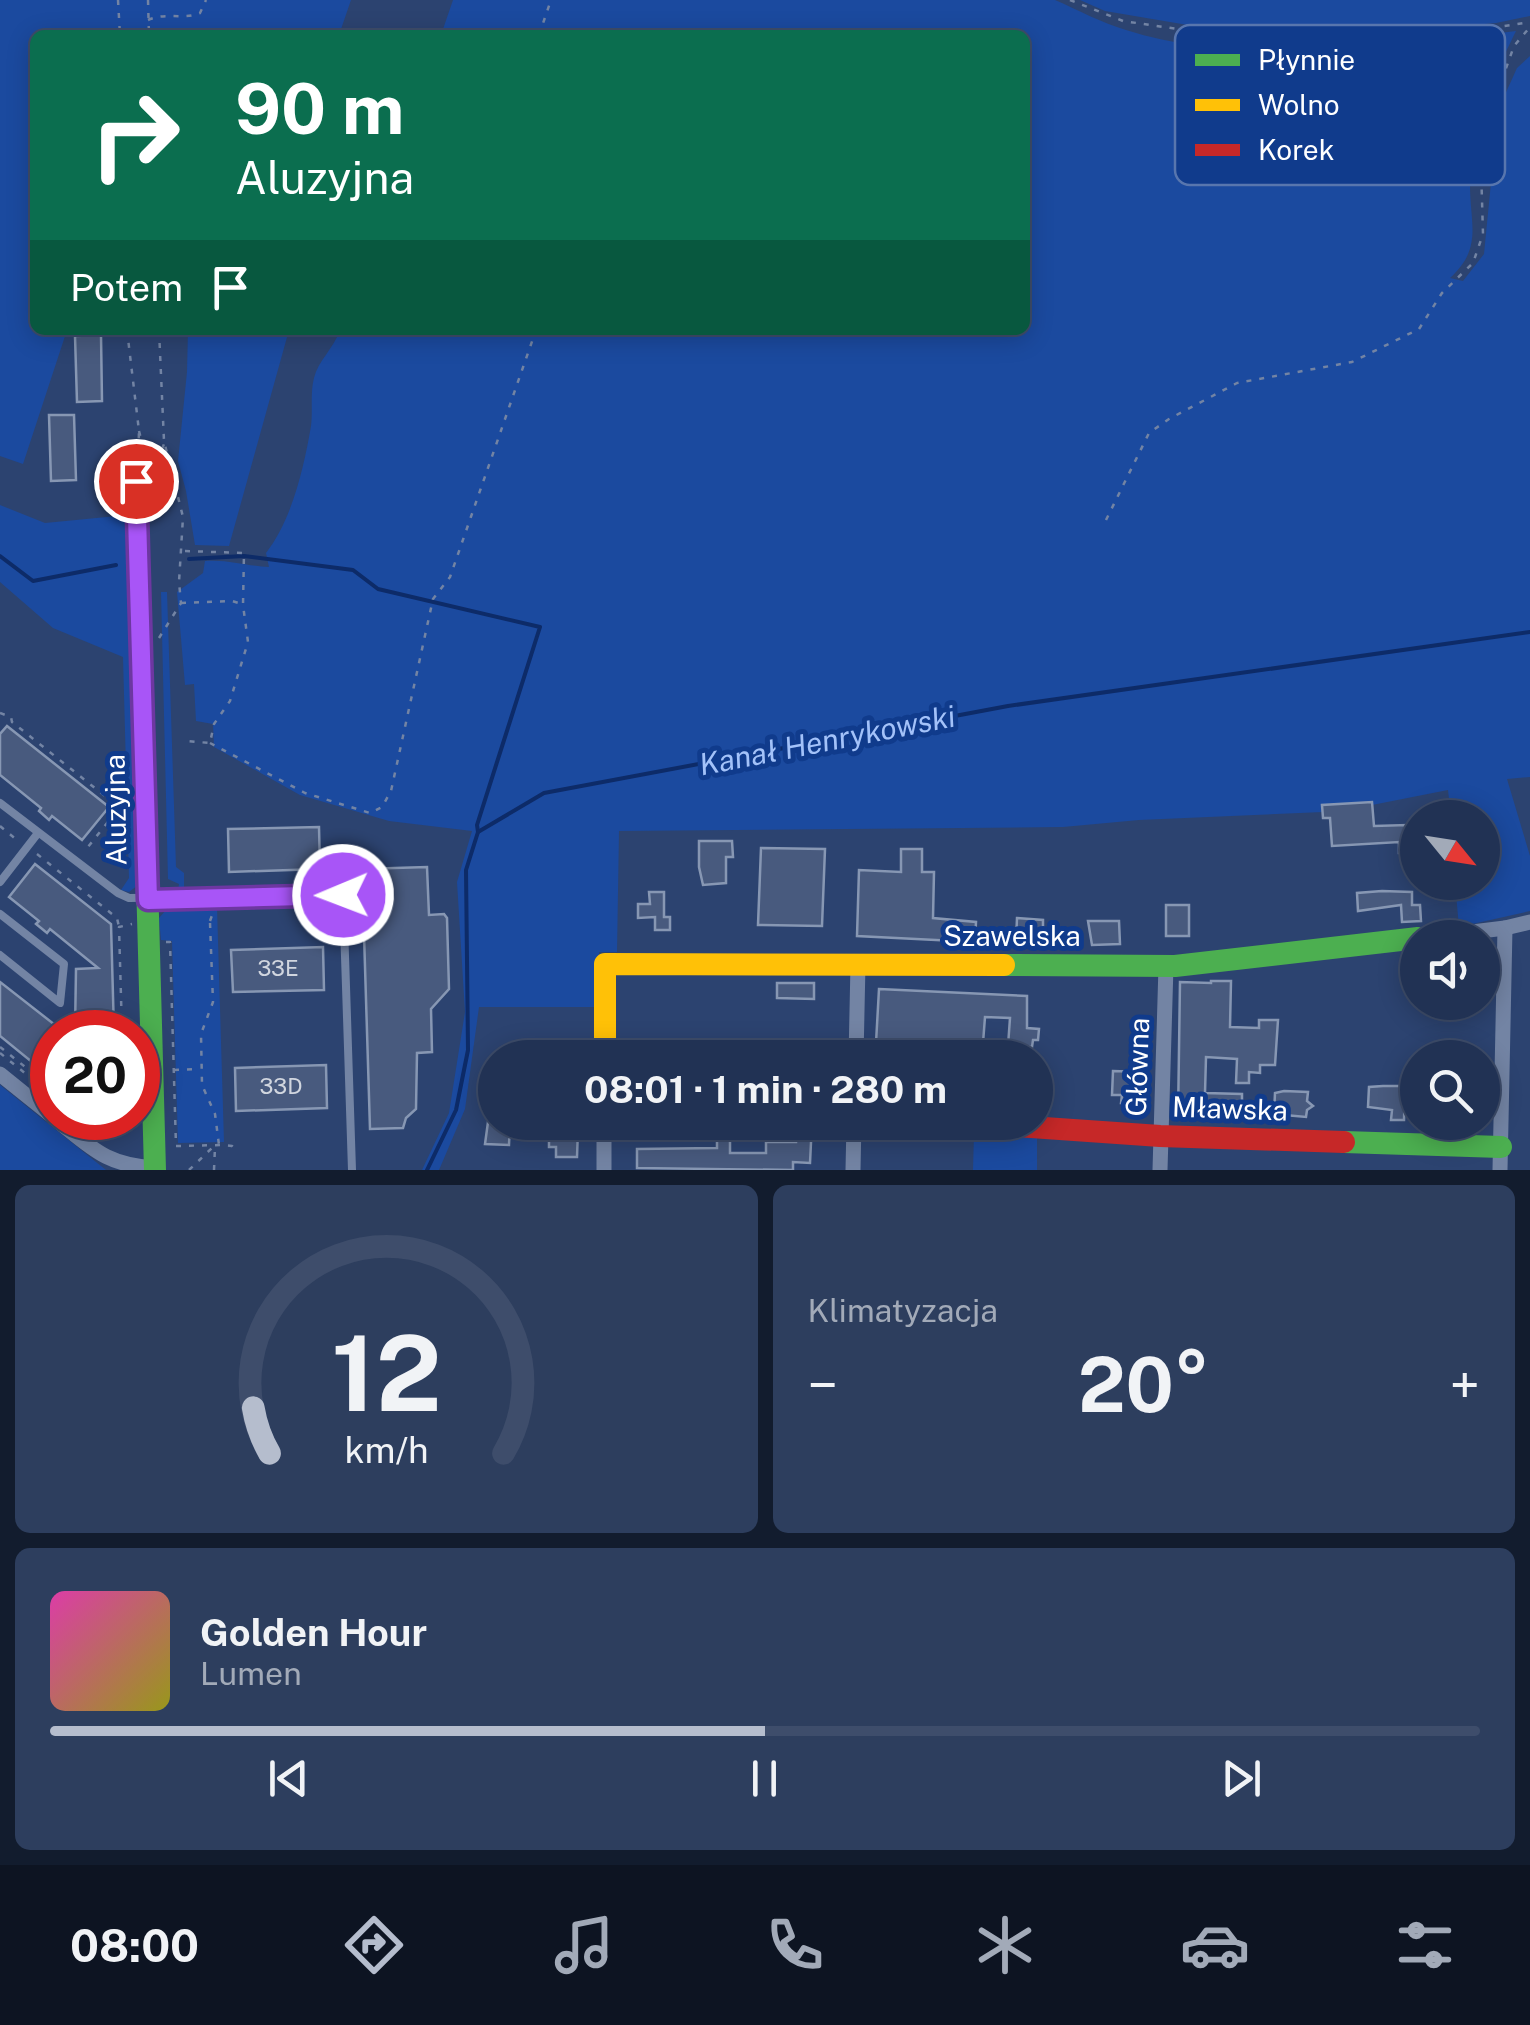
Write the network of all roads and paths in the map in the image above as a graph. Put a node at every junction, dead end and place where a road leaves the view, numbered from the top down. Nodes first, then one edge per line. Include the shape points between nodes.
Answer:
1 (118, 0) edge
2 (148, 0) edge
3 (206, 0) edge
4 (551, 0) edge
5 (1070, 0) edge
6 (148, 20) junction
7 (1530, 24) edge
8 (1505, 27) edge
9 (1175, 29) edge
10 (120, 30) edge
11 (149, 30) edge
12 (541, 30) edge
13 (1505, 71) edge
14 (1482, 185) edge
15 (127, 335) edge
16 (159, 335) edge
17 (534, 335) edge
18 (139, 431) junction
19 (164, 442) junction
20 (136, 481) joint
21 (1106, 520) dead end
22 (182, 551) junction
23 (181, 602) junction
24 (243, 604) junction
25 (159, 638) dead end
26 (0, 712) edge
27 (186, 741) dead end
28 (210, 743) junction
29 (0, 802) edge
30 (0, 826) edge
31 (38, 833) junction
32 (27, 848) junction
33 (82, 855) dead end
34 (0, 882) edge
35 (107, 885) junction
36 (148, 900) junction
37 (98, 902) junction
38 (216, 905) dead end
39 (0, 914) edge
40 (206, 914) dead end
41 (210, 921) junction
42 (1530, 922) edge
43 (141, 924) dead end
44 (119, 927) junction
45 (1505, 928) junction
46 (1500, 929) edge
47 (1400, 940) edge
48 (158, 942) dead end
49 (0, 955) edge
50 (858, 964) junction
51 (1166, 966) junction
52 (120, 970) junction
53 (130, 970) dead end
54 (121, 999) junction
55 (131, 999) dead end
56 (121, 1010) edge
57 (146, 1010) edge
58 (604, 1040) edge
59 (856, 1040) edge
60 (0, 1047) edge
61 (0, 1053) edge
62 (202, 1069) junction
63 (174, 1070) junction
64 (30, 1071) edge
65 (0, 1074) edge
66 (30, 1078) edge
67 (30, 1098) edge
68 (1053, 1129) edge
69 (1160, 1136) junction
70 (82, 1140) edge
71 (151, 1140) edge
72 (604, 1140) edge
73 (854, 1140) edge
74 (85, 1142) joint
75 (217, 1145) junction
76 (168, 1146) dead end
77 (176, 1146) junction
78 (236, 1151) dead end
79 (1500, 1159) edge
80 (155, 1169) edge
81 (188, 1170) edge
82 (214, 1170) edge
83 (352, 1170) edge
84 (604, 1170) edge
85 (853, 1170) edge
86 (1160, 1170) edge

1 - 10 path
2 - 6 path
3 - 6 path via 200,13 187,18
4 - 12 path
5 - 9 path via 1123,21
6 - 11 path
7 - 8 path
7 - 13 path
14 - 21 path via 1483,234 1472,263 1419,328 1352,362 1236,383 1169,419 1149,434
15 - 18 path
16 - 19 path
17 - 28 path via 450,577 433,598 382,807 370,813 305,793
18 - 19 path via 150,480
18 - 20 path
19 - 22 path via 183,517
20 - 36 street, Aluzyjna
22 - 23 path
22 - 24 path via 244,553
23 - 24 path
23 - 25 path
24 - 28 path via 248,642
26 - 33 path via 116,804
27 - 28 path
29 - 31 lane
30 - 32 path
31 - 32 lane
31 - 35 lane
32 - 34 lane
32 - 37 path
35 - 36 lane
35 - 37 path
36 - 57 street, Aluzyjna
36 - 83 lane via 343,895
37 - 44 path
38 - 41 path
39 - 49 lane via 64,964 60,1004
40 - 41 path
41 - 62 path via 213,1002 201,1034
42 - 45 street, Szawelska
43 - 44 path
44 - 52 path
45 - 46 street, Szawelska
45 - 79 street
47 - 51 street, Szawelska
48 - 63 path via 170,942
50 - 51 street, Szawelska
50 - 58 street, Szawelska via 605,964
50 - 59 street
51 - 69 street, Główna
52 - 53 path
52 - 54 path
54 - 55 path
54 - 56 path
60 - 64 path
61 - 66 path
62 - 63 path
62 - 75 path
63 - 77 path
65 - 67 street
68 - 69 street, Mławska
69 - 79 street, Mławska
69 - 86 street, Główna
70 - 74 street
71 - 80 street, Aluzyjna
72 - 84 street
73 - 85 street
74 - 80 street via 110,1161
75 - 77 path
75 - 78 path
75 - 81 path
75 - 82 path
76 - 77 path

